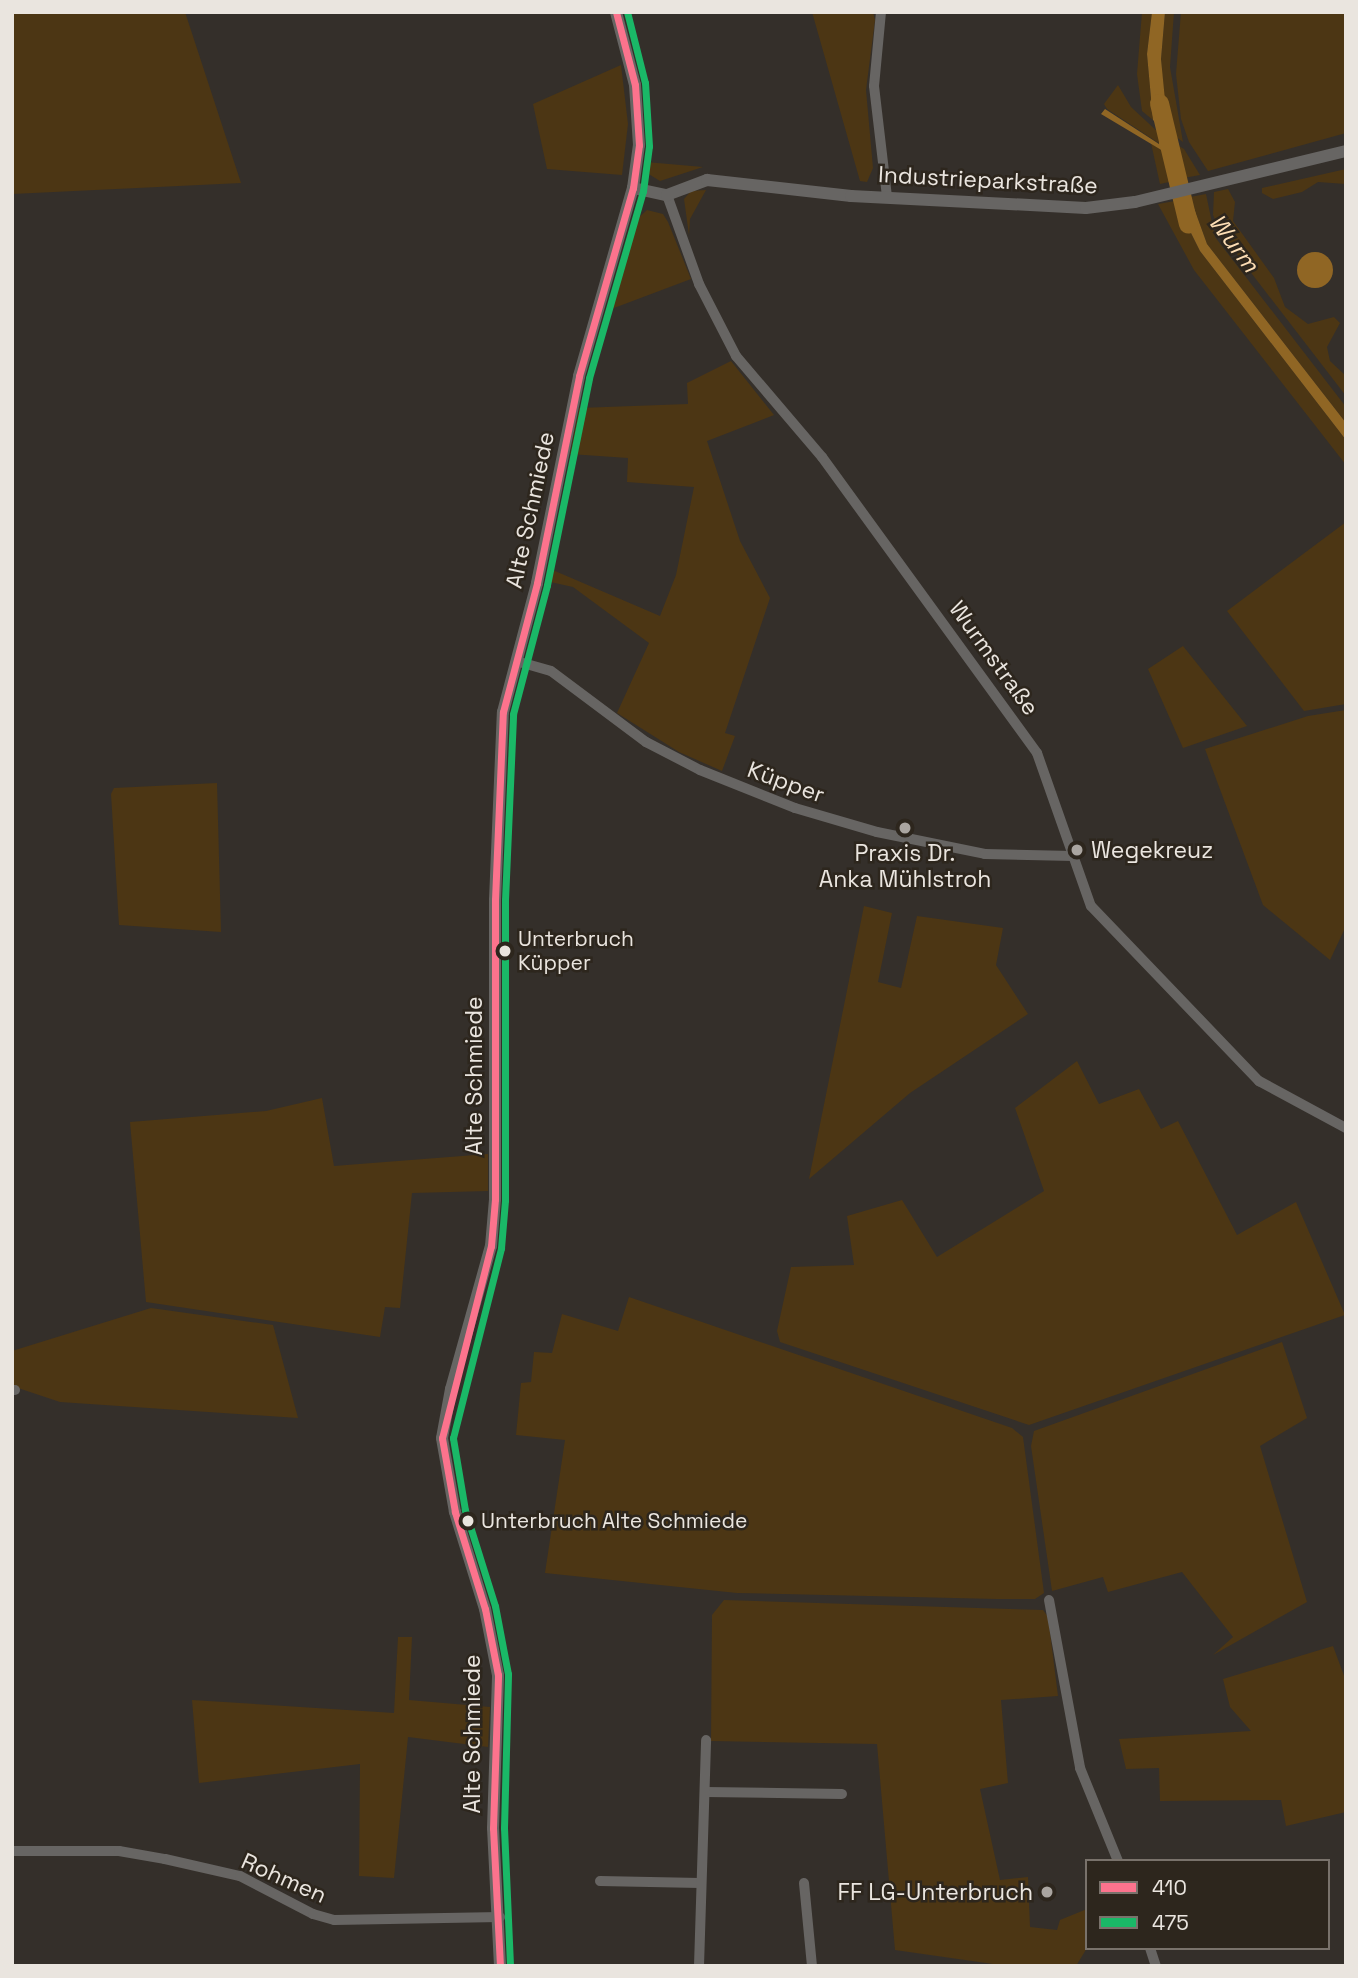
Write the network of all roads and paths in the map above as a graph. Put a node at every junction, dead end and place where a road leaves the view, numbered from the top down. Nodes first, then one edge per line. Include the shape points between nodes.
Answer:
1 (616, 12) edge
2 (881, 12) edge
3 (1346, 151) edge
4 (633, 188) junction
5 (667, 195) junction
6 (887, 196) junction
7 (516, 661) junction
8 (1073, 856) junction
9 (1346, 1128) edge
10 (1049, 1600) dead end
11 (706, 1740) dead end
12 (706, 1792) junction
13 (842, 1794) dead end
14 (12, 1851) edge
15 (1117, 1859) edge
16 (600, 1881) dead end
17 (700, 1883) junction
18 (804, 1883) dead end
19 (500, 1917) junction
20 (500, 1966) edge
21 (699, 1966) edge
22 (812, 1966) edge

1 - 4 street, Alte Schmiede via 639,113
2 - 6 street via 874,86
3 - 6 street, Industrieparkstraße via 1086,208
4 - 5 street
4 - 7 street, Alte Schmiede via 579,376 537,583
5 - 6 street, Industrieparkstraße via 707,180
5 - 8 street, Wurmstraße via 699,284 736,356 822,457 1037,753
7 - 8 street, Küpper via 551,671 646,742 700,770 795,808 877,832 985,854
7 - 19 street, Alte Schmiede via 498,749 491,1246 442,1438 455,1512 485,1609 498,1675 493,1828
8 - 9 street, Wurmstraße via 1091,906 1239,1063 1280,1095
10 - 15 street via 1080,1768
11 - 12 street
12 - 13 street
12 - 17 street
14 - 19 street, Rohmen via 119,1851 165,1858 240,1876 334,1920
16 - 17 street
17 - 21 street
18 - 22 street
19 - 20 street, Alte Schmiede

